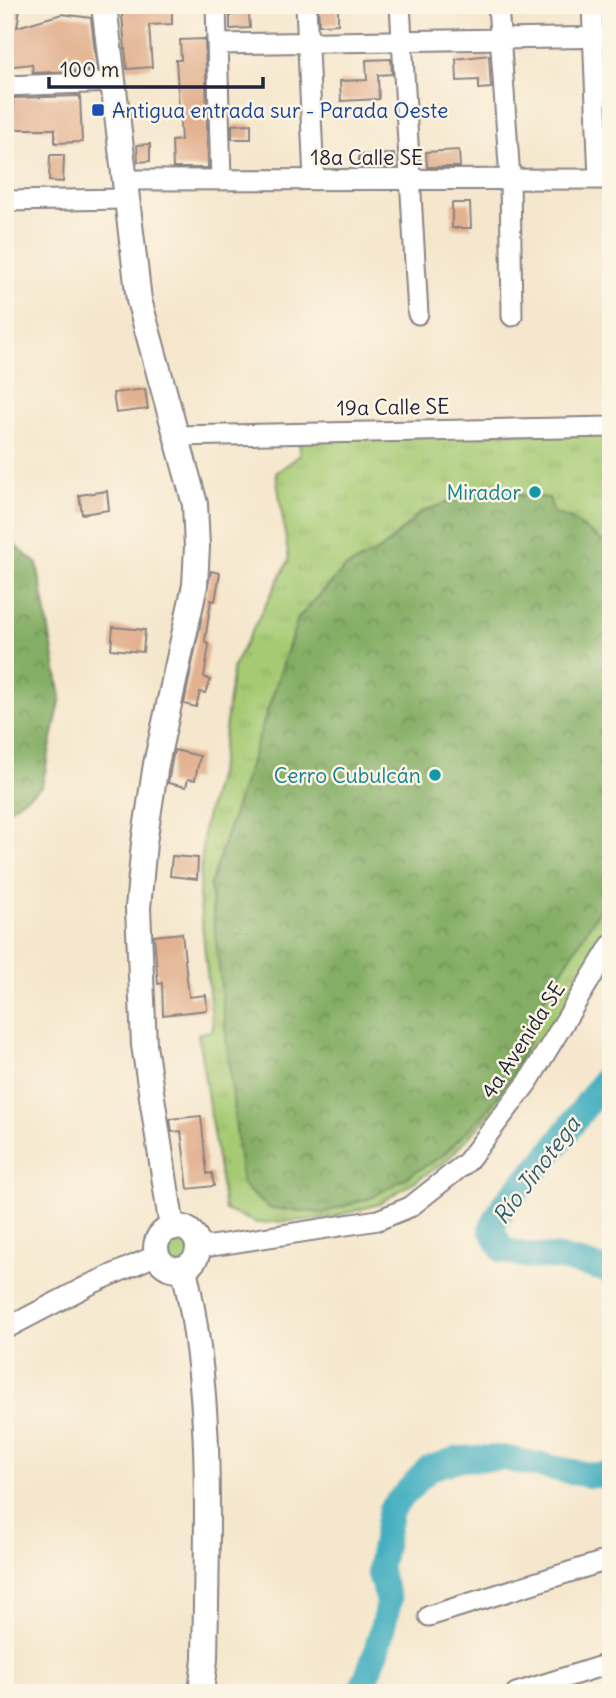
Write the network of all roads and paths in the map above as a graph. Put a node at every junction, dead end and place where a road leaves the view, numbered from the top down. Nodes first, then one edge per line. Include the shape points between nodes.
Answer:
1 (104, 5) edge
2 (216, 5) edge
3 (306, 5) edge
4 (400, 5) edge
5 (498, 5) edge
6 (592, 5) edge
7 (602, 37) edge
8 (500, 39) junction
9 (401, 41) junction
10 (307, 42) junction
11 (217, 44) junction
12 (115, 82) junction
13 (5, 86) edge
14 (510, 179) junction
15 (605, 179) edge
16 (221, 180) junction
17 (314, 180) junction
18 (408, 180) junction
19 (125, 190) junction
20 (5, 201) edge
21 (418, 314) dead end
22 (512, 316) dead end
23 (611, 427) edge
24 (175, 436) junction
25 (611, 946) edge
26 (172, 1228) junction
27 (199, 1248) junction
28 (157, 1255) junction
29 (184, 1269) junction
30 (5, 1329) edge
31 (611, 1559) edge
32 (429, 1616) dead end
33 (611, 1663) edge
34 (201, 1693) edge
35 (516, 1693) edge

1 - 12 main road
2 - 11 street
3 - 10 street
4 - 9 street
5 - 8 street
6 - 7 street
7 - 8 street
7 - 15 street
8 - 9 street
8 - 14 street
9 - 10 street
9 - 18 street
10 - 11 street
10 - 17 street
11 - 16 street
12 - 13 street
12 - 19 main road
14 - 15 street, 18a Calle SE
14 - 18 street, 18a Calle SE
14 - 22 street
16 - 17 street, 18a Calle SE
16 - 19 street, 18a Calle SE via 171,180
17 - 18 street, 18a Calle SE
18 - 21 street
19 - 20 street, 18a Calle SE
19 - 24 main road via 139,300
23 - 24 street, 19a Calle SE
24 - 26 main road via 195,504 195,585 163,727 144,843 138,947 144,1045
25 - 27 street, 4a Avenida SE via 528,1082 467,1162 410,1207 378,1220
26 - 27 main road via 190,1231
26 - 28 main road via 160,1236
27 - 29 main road via 195,1261
28 - 29 main road via 167,1267
28 - 30 street
29 - 34 main road via 194,1314 209,1450
31 - 32 street
33 - 35 street

